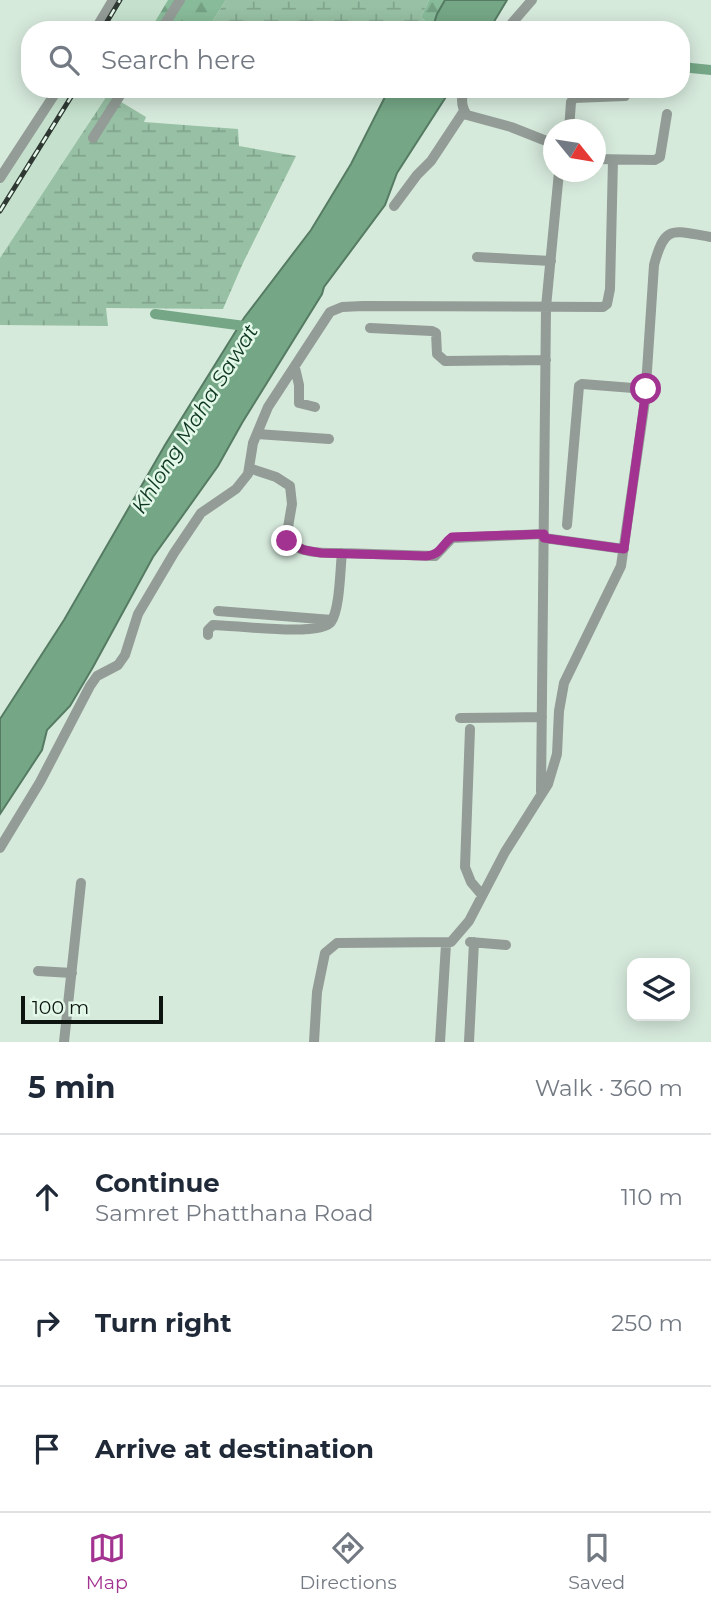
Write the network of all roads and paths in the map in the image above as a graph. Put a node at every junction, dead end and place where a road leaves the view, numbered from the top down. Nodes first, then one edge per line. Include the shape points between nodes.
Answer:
1 (113, 0) edge
2 (180, 0) edge
3 (532, 0) edge
4 (100, 21) edge
5 (167, 21) edge
6 (514, 21) edge
7 (52, 98) edge
8 (118, 98) edge
9 (463, 98) edge
10 (574, 98) edge
11 (464, 111) junction
12 (667, 114) dead end
13 (570, 119) edge
14 (93, 138) dead end
15 (543, 140) edge
16 (606, 160) edge
17 (613, 160) junction
18 (0, 178) edge
19 (558, 182) edge
20 (394, 206) dead end
21 (711, 237) edge
22 (477, 257) dead end
23 (551, 261) junction
24 (546, 307) junction
25 (370, 328) dead end
26 (546, 360) junction
27 (295, 369) junction
28 (646, 389) junction
29 (315, 407) dead end
30 (257, 434) junction
31 (329, 439) dead end
32 (249, 468) junction
33 (567, 525) dead end
34 (544, 536) junction
35 (624, 549) junction
36 (342, 553) junction
37 (218, 611) dead end
38 (332, 620) junction
39 (208, 635) dead end
40 (542, 717) junction
41 (460, 718) dead end
42 (470, 729) dead end
43 (541, 795) junction
44 (0, 848) edge
45 (80, 883) dead end
46 (482, 895) junction
47 (458, 936) junction
48 (474, 942) junction
49 (446, 944) junction
50 (506, 944) dead end
51 (38, 971) dead end
52 (72, 973) junction
53 (64, 1042) edge
54 (314, 1042) edge
55 (440, 1042) edge
56 (469, 1042) edge

1 - 4 street
2 - 5 street
3 - 6 street
7 - 18 street
8 - 14 street
9 - 11 street
10 - 13 street
11 - 15 street
11 - 20 street
12 - 17 street via 660,157
16 - 17 street
17 - 24 street via 607,304
19 - 23 street
21 - 28 street via 675,231 660,244 654,265
22 - 23 street
23 - 24 street
24 - 26 street
24 - 27 street via 334,309
25 - 26 street via 432,331 437,354 444,361
26 - 34 street
27 - 29 street via 299,402
27 - 30 street via 268,407
28 - 33 street via 579,386
28 - 35 street
30 - 31 street
30 - 32 street
32 - 36 street via 290,486 288,543 304,550
32 - 44 street via 236,489 201,513 174,553 138,614 125,655 90,686
34 - 35 street
34 - 36 street via 452,537 435,556
34 - 40 street
35 - 43 street via 621,566 564,683 557,754
36 - 38 street
37 - 38 street
38 - 39 street via 320,629 213,625
40 - 41 street
40 - 43 street
42 - 46 street via 465,867
43 - 46 street
45 - 52 street
46 - 47 street
47 - 48 street
47 - 49 street
48 - 50 street
48 - 56 street
49 - 54 street via 337,943 325,953
49 - 55 street
51 - 52 street
52 - 53 street

